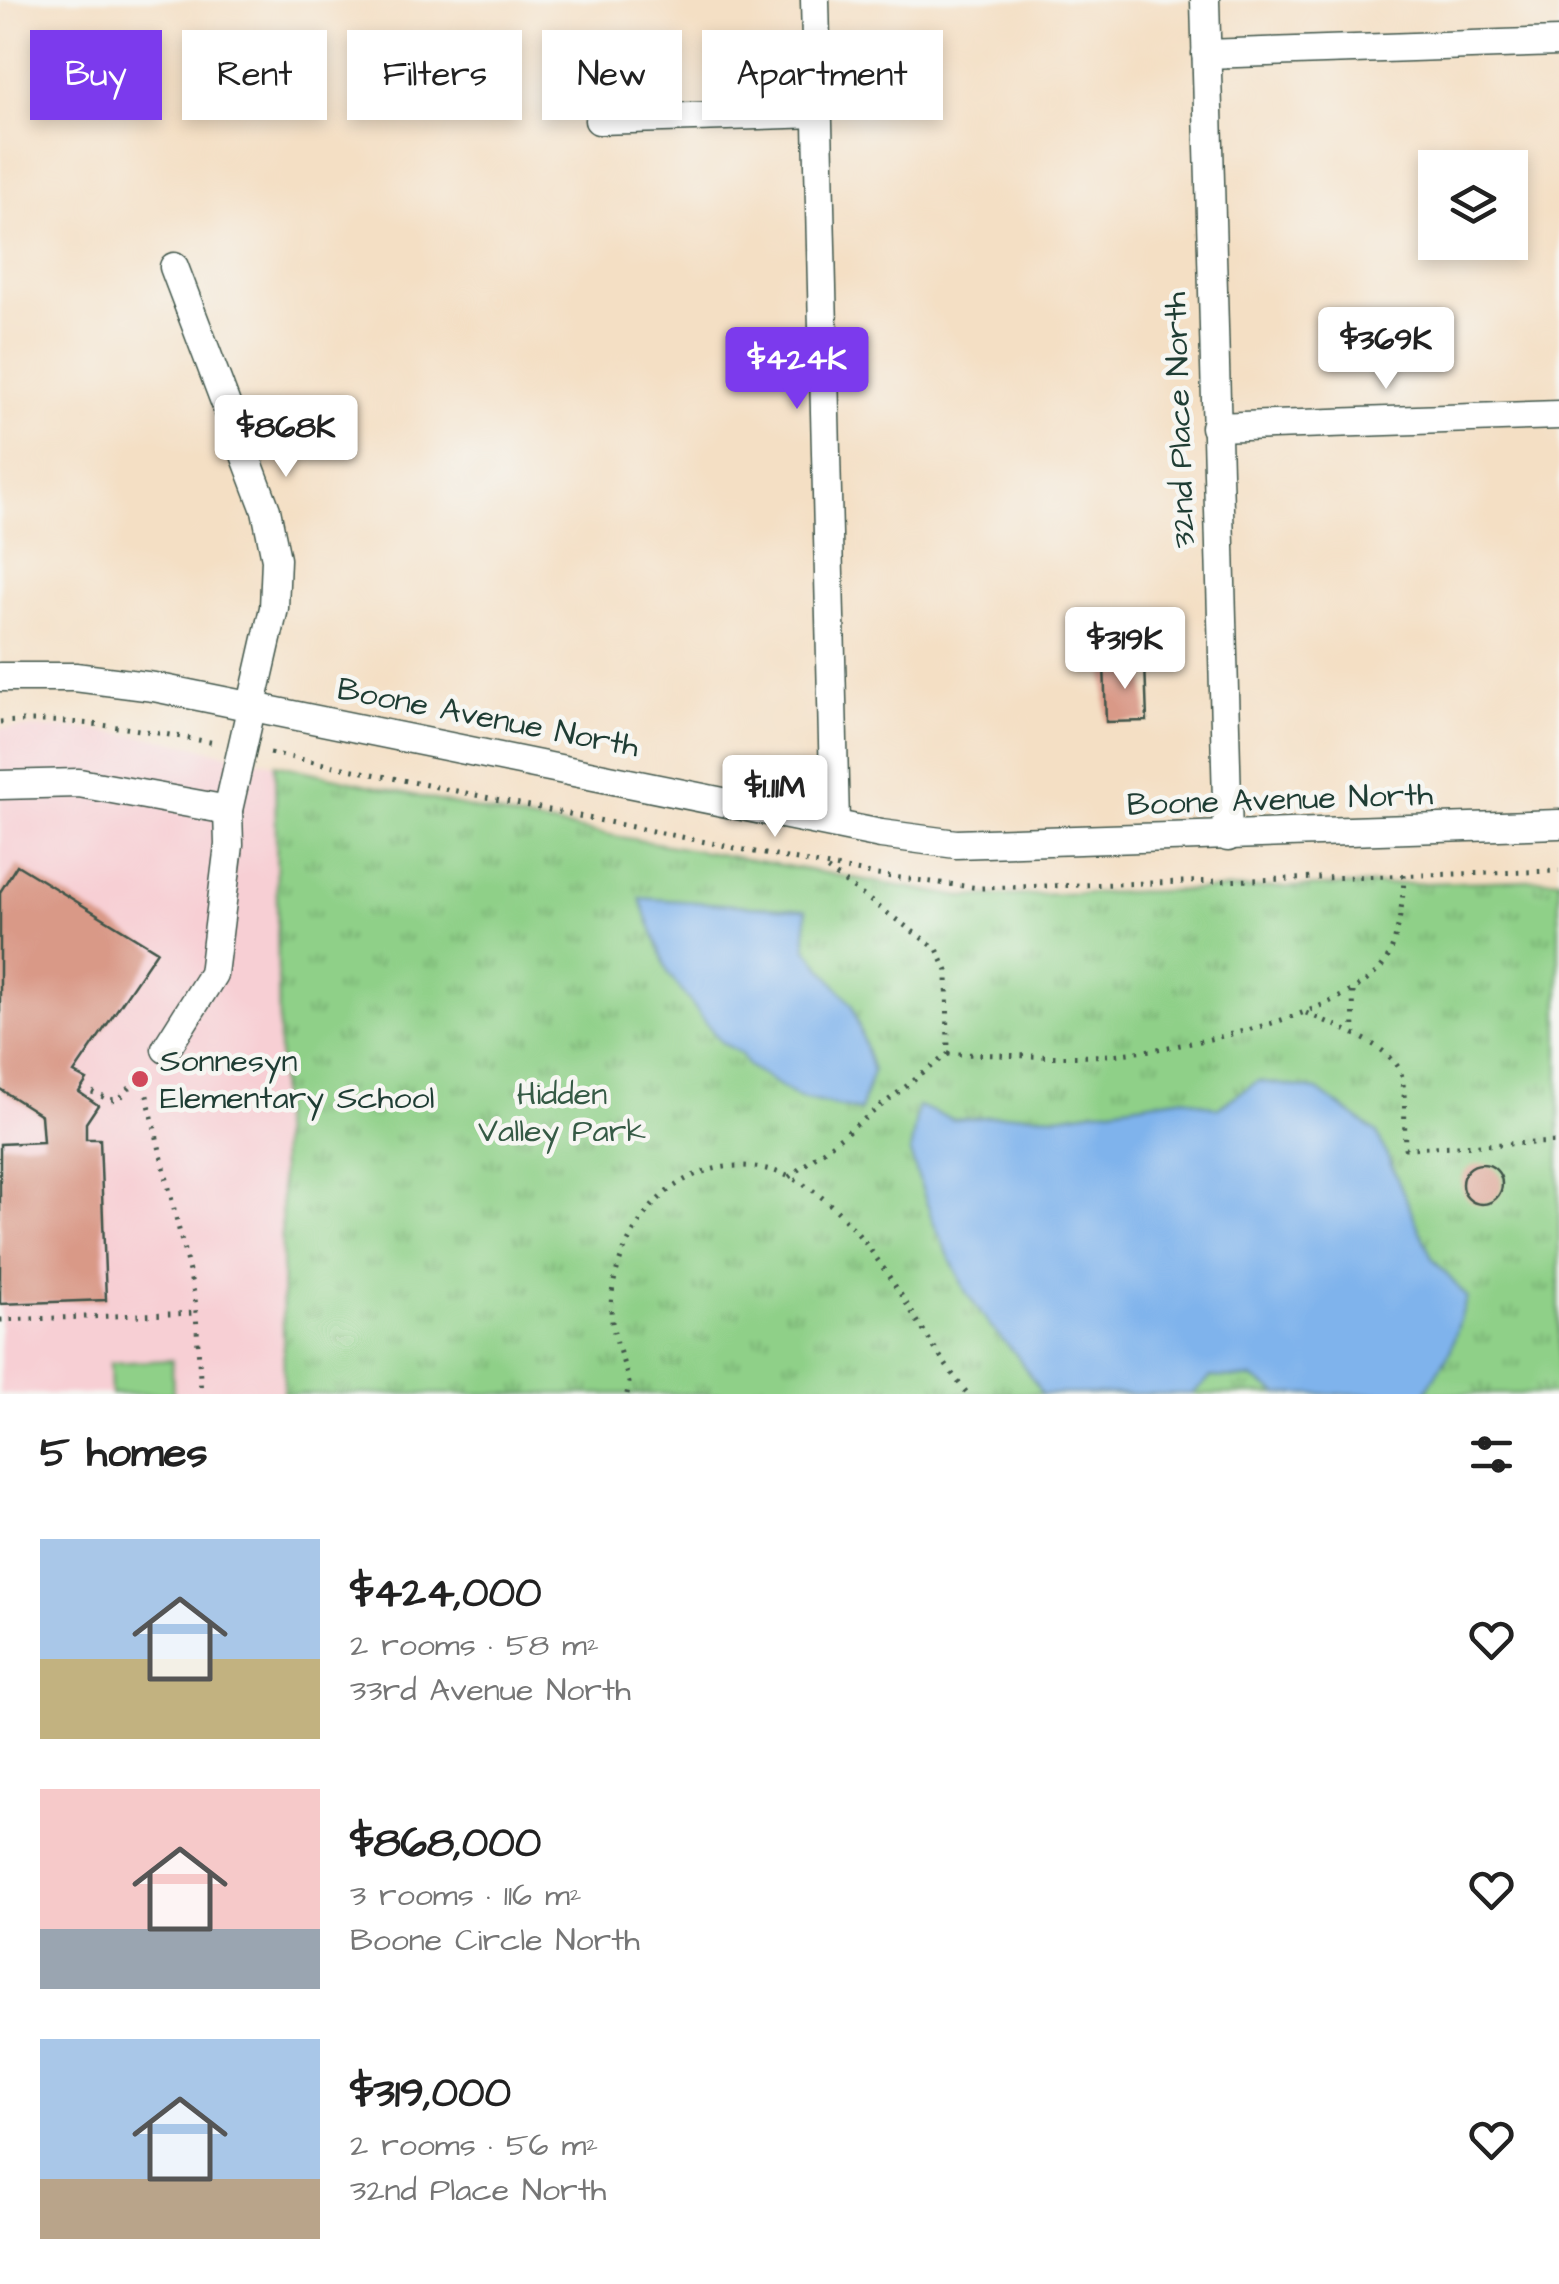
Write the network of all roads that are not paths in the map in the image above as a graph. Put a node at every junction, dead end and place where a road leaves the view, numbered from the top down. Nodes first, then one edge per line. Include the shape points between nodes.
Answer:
1 (815, 0) edge
2 (1205, 0) edge
3 (816, 30) edge
4 (1559, 42) edge
5 (1206, 54) junction
6 (818, 120) edge
7 (174, 267) dead end
8 (1559, 415) edge
9 (1215, 427) junction
10 (0, 677) edge
11 (250, 706) junction
12 (0, 784) edge
13 (228, 810) junction
14 (835, 823) junction
15 (1559, 824) edge
16 (1228, 837) junction
17 (166, 1049) dead end

1 - 3 street
2 - 5 street, 32nd Place North
4 - 5 street
5 - 9 street, 32nd Place North
6 - 14 street
7 - 11 street via 251,464 276,559 274,608
8 - 9 street
9 - 16 street, 32nd Place North
10 - 11 street, Boone Avenue North via 75,677
11 - 13 street
11 - 14 street, Boone Avenue North
12 - 13 street via 79,783
13 - 17 street via 213,974
14 - 16 street, Boone Avenue North via 956,844
15 - 16 street, Boone Avenue North

